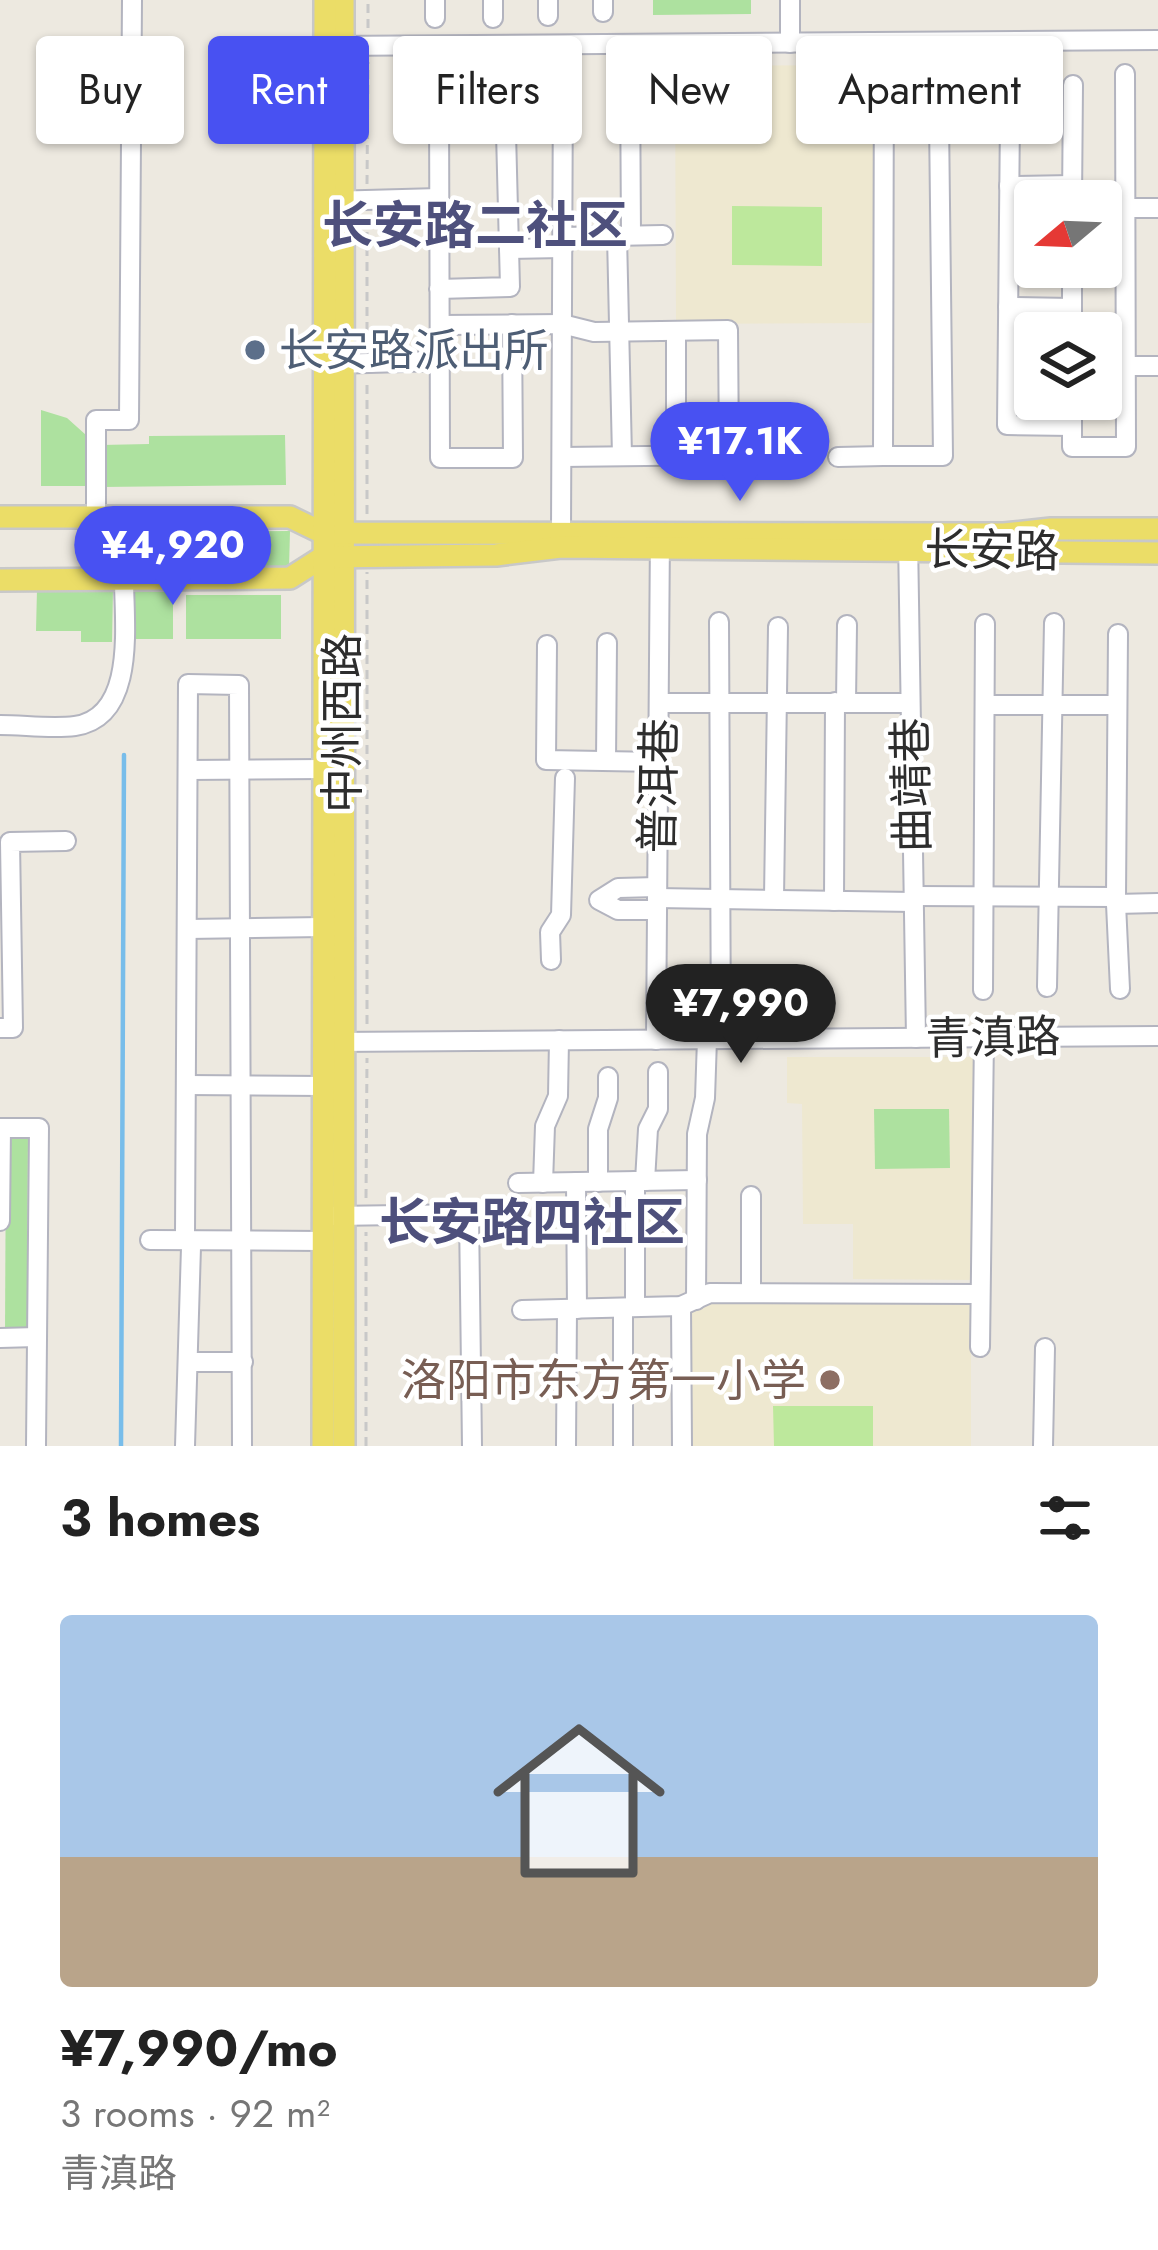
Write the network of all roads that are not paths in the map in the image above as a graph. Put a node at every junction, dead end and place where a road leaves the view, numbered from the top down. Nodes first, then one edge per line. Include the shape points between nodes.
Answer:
1 (133, 0) edge
2 (325, 0) edge
3 (343, 0) edge
4 (790, 0) edge
5 (331, 36) edge
6 (335, 36) edge
7 (1158, 40) edge
8 (1063, 41) edge
9 (790, 44) junction
10 (796, 44) edge
11 (369, 46) edge
12 (1125, 74) dead end
13 (1072, 85) dead end
14 (333, 144) edge
15 (563, 144) edge
16 (627, 144) edge
17 (884, 144) edge
18 (939, 144) edge
19 (1010, 144) edge
20 (1072, 180) edge
21 (1010, 186) junction
22 (1014, 186) edge
23 (439, 197) junction
24 (333, 201) junction
25 (1125, 208) junction
26 (1158, 208) edge
27 (663, 235) dead end
28 (624, 236) junction
29 (563, 242) junction
30 (509, 249) junction
31 (1072, 288) edge
32 (440, 289) junction
33 (1008, 307) junction
34 (1072, 308) junction
35 (1072, 312) edge
36 (512, 324) junction
37 (562, 324) junction
38 (440, 325) junction
39 (676, 331) junction
40 (619, 332) junction
41 (440, 361) junction
42 (333, 364) junction
43 (1125, 366) junction
44 (1158, 366) edge
45 (1072, 420) edge
46 (1072, 426) junction
47 (676, 455) junction
48 (622, 456) junction
49 (883, 456) junction
50 (562, 457) junction
51 (838, 457) dead end
52 (0, 517) edge
53 (96, 518) junction
54 (1158, 529) edge
55 (332, 532) junction
56 (561, 532) junction
57 (660, 540) junction
58 (908, 540) junction
59 (1158, 553) edge
60 (332, 556) junction
61 (124, 579) junction
62 (0, 580) edge
63 (719, 622) dead end
64 (1054, 623) dead end
65 (985, 624) dead end
66 (847, 625) dead end
67 (778, 627) dead end
68 (1118, 634) dead end
69 (607, 644) dead end
70 (547, 645) dead end
71 (841, 702) junction
72 (659, 703) junction
73 (719, 703) junction
74 (777, 703) junction
75 (909, 703) junction
76 (985, 705) junction
77 (1053, 705) junction
78 (1117, 705) junction
79 (0, 725) edge
80 (605, 761) junction
81 (658, 762) junction
82 (323, 769) junction
83 (188, 770) junction
84 (239, 770) junction
85 (565, 778) dead end
86 (66, 841) dead end
87 (985, 896) junction
88 (1049, 897) junction
89 (720, 898) junction
90 (774, 898) junction
91 (657, 899) junction
92 (914, 899) junction
93 (562, 900) junction
94 (834, 901) junction
95 (1116, 901) junction
96 (1158, 903) edge
97 (322, 927) junction
98 (240, 928) junction
99 (187, 929) junction
100 (550, 960) dead end
101 (1047, 987) dead end
102 (1120, 989) dead end
103 (982, 990) dead end
104 (0, 1028) edge
105 (1158, 1036) edge
106 (984, 1037) junction
107 (916, 1038) junction
108 (714, 1039) junction
109 (560, 1040) junction
110 (656, 1040) junction
111 (345, 1042) junction
112 (658, 1072) dead end
113 (608, 1077) dead end
114 (186, 1085) junction
115 (240, 1085) junction
116 (323, 1085) junction
117 (697, 1180) junction
118 (640, 1181) junction
119 (576, 1182) junction
120 (598, 1182) junction
121 (518, 1183) dead end
122 (543, 1183) junction
123 (751, 1196) dead end
124 (332, 1216) junction
125 (0, 1221) edge
126 (150, 1240) dead end
127 (188, 1240) junction
128 (242, 1240) junction
129 (322, 1241) junction
130 (751, 1293) junction
131 (980, 1294) junction
132 (688, 1303) junction
133 (629, 1308) junction
134 (572, 1309) junction
135 (522, 1310) dead end
136 (37, 1337) junction
137 (0, 1338) edge
138 (980, 1347) dead end
139 (1045, 1348) dead end
140 (188, 1362) junction
141 (242, 1362) junction
142 (36, 1446) edge
143 (185, 1446) edge
144 (242, 1446) edge
145 (323, 1446) edge
146 (344, 1446) edge
147 (472, 1446) edge
148 (566, 1446) edge
149 (622, 1446) edge
150 (682, 1446) edge
151 (1043, 1446) edge

1 - 53 street via 130,420 96,419
2 - 5 main road, 中州西路
3 - 6 main road, 中州西路
4 - 9 street
7 - 8 street
9 - 10 street
9 - 11 street
12 - 25 street
13 - 20 street
14 - 24 main road, 中州西路
15 - 29 street
16 - 28 street
17 - 49 street
18 - 49 street via 943,456
19 - 21 street
21 - 22 street
21 - 33 street
23 - 24 street
23 - 30 street via 439,96 505,94
23 - 32 street
24 - 42 main road, 中州西路
25 - 26 street
25 - 43 street
27 - 28 street
28 - 29 street
28 - 40 street
29 - 30 street
29 - 37 street
30 - 32 street via 510,287
31 - 34 street
32 - 38 street
33 - 34 street
33 - 46 street via 1007,425
34 - 35 street
36 - 37 street
36 - 38 street
36 - 41 street via 513,458 440,458
37 - 40 street
37 - 50 street
38 - 41 street
39 - 40 street
39 - 47 street
39 - 47 street via 728,330 729,455
40 - 48 street
41 - 42 street
42 - 55 main road, 中州西路
43 - 44 street
43 - 46 street via 1126,448 1072,447
45 - 46 street
47 - 48 street
48 - 50 street
49 - 51 street
50 - 56 street
52 - 53 main road, 长安路
53 - 55 main road, 长安路 via 290,517
54 - 58 main road, 长安路
55 - 56 main road, 长安路
55 - 60 main road, 中州西路
56 - 57 main road, 长安路
57 - 58 main road, 长安路
57 - 60 main road, 长安路 via 496,555
57 - 72 street, 普洱巷
58 - 59 main road, 长安路
58 - 75 street, 曲靖巷
60 - 61 main road via 290,578
60 - 82 main road, 中州西路
60 - 111 main road, 中州西路
61 - 62 main road
61 - 79 street via 123,678 108,705 79,726
63 - 73 street
64 - 77 street
65 - 76 street
66 - 71 street
67 - 74 street
68 - 78 street
69 - 80 street
70 - 80 street via 546,760
71 - 74 street
71 - 75 street
71 - 94 street
72 - 73 street
72 - 81 street, 普洱巷
73 - 74 street
73 - 89 street
74 - 90 street
75 - 92 street, 曲靖巷
76 - 77 street
76 - 87 street
77 - 78 street
77 - 88 street
78 - 95 street
80 - 81 street
81 - 91 street, 普洱巷
82 - 84 street
82 - 97 main road, 中州西路
83 - 84 street
83 - 84 street via 188,684 239,685
83 - 99 street
84 - 98 street
85 - 93 street
86 - 104 street via 10,842 14,1028
87 - 88 street
87 - 92 street
87 - 103 street
88 - 95 street
88 - 101 street
89 - 90 street
89 - 91 street
89 - 108 street
90 - 94 street
91 - 93 street via 618,888 599,900
91 - 110 street, 普洱巷
92 - 94 street
92 - 107 street, 曲靖巷
93 - 100 street
95 - 96 street
95 - 102 street
97 - 98 street
97 - 111 main road, 中州西路
98 - 99 street
98 - 115 street
99 - 114 street
105 - 106 street, 青滇路
106 - 107 street, 青滇路
106 - 131 street
107 - 108 street, 青滇路
108 - 110 street, 青滇路
108 - 117 street
109 - 110 street, 青滇路
109 - 111 street, 青滇路
109 - 122 street
111 - 116 main road, 中州西路
111 - 124 main road, 中州西路
112 - 118 street via 658,1109
113 - 120 street
114 - 115 street
114 - 127 street
115 - 116 street
115 - 128 street
116 - 124 main road, 中州西路
117 - 118 street
117 - 132 street
118 - 120 street
118 - 133 street
119 - 120 street
119 - 122 street
119 - 134 street
121 - 122 street
123 - 130 street
124 - 129 main road, 中州西路
124 - 146 main road, 中州西路
124 - 147 street via 469,1214
125 - 136 street via 1,1128 39,1128
126 - 127 street
127 - 128 street
127 - 140 street
128 - 129 street
128 - 141 street
129 - 145 main road, 中州西路
130 - 131 street
130 - 132 street via 710,1293
131 - 138 street
132 - 133 street
132 - 150 street
133 - 134 street
133 - 149 street
134 - 135 street
134 - 148 street
136 - 137 street
136 - 142 street
139 - 151 street
140 - 141 street
140 - 143 street
141 - 144 street

